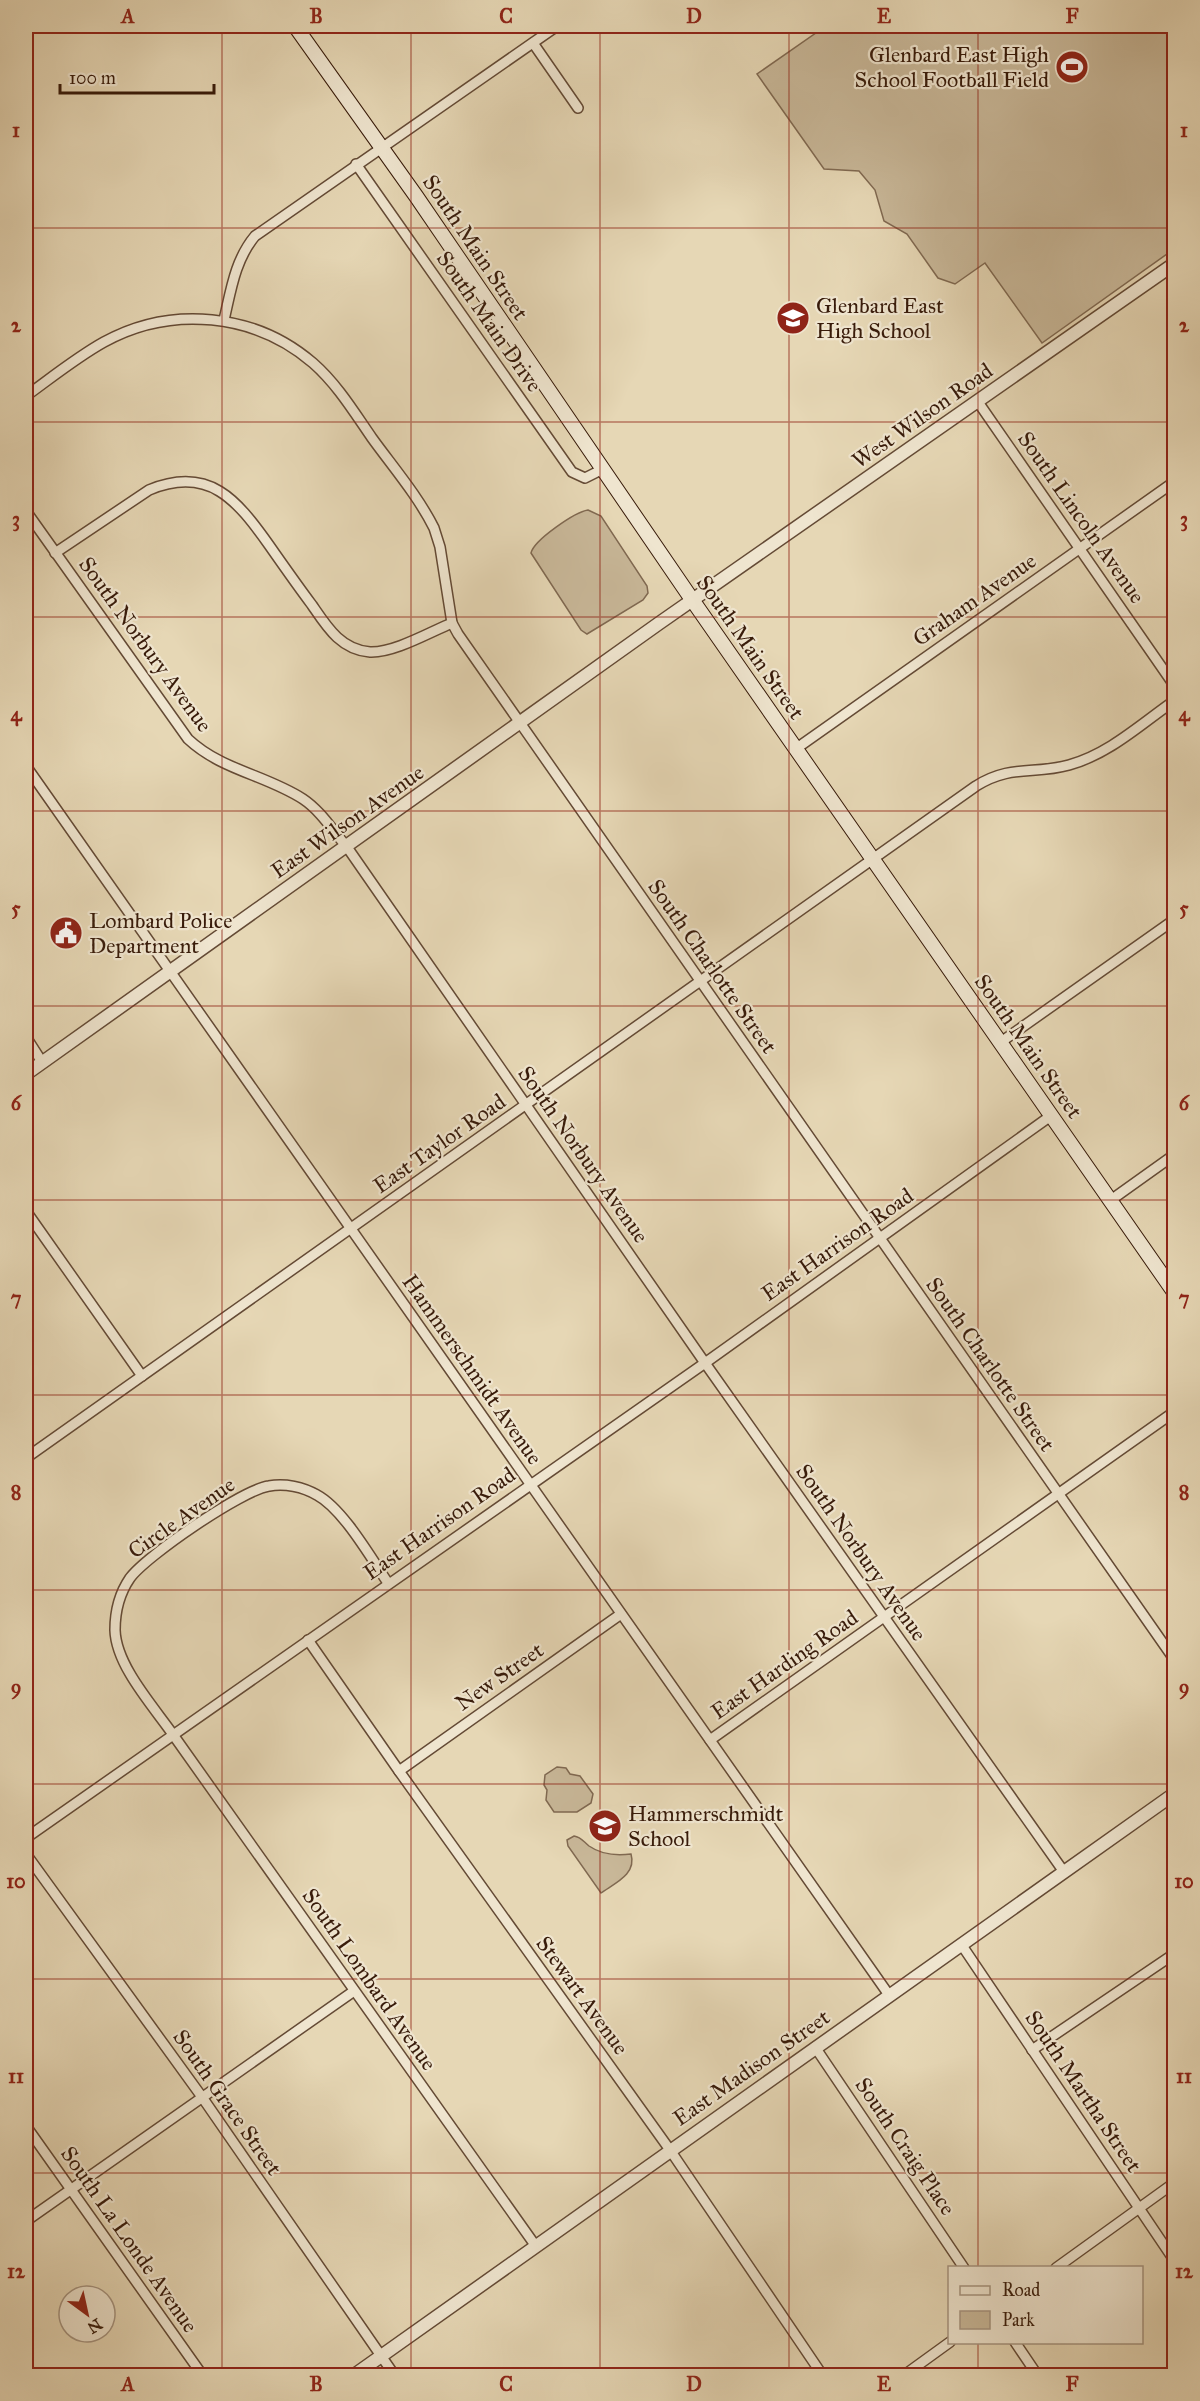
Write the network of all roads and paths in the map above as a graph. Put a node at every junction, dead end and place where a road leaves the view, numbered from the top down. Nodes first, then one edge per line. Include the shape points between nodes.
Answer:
1 (295, 26) edge
2 (557, 26) edge
3 (533, 43) junction
4 (578, 108) dead end
5 (382, 148) junction
6 (356, 164) junction
7 (1174, 264) edge
8 (224, 320) junction
9 (26, 396) edge
10 (978, 402) junction
11 (603, 469) junction
12 (1174, 482) edge
13 (26, 511) edge
14 (1080, 549) junction
15 (55, 553) junction
16 (693, 601) junction
17 (452, 623) junction
18 (1174, 684) edge
19 (1174, 701) edge
20 (521, 723) junction
21 (797, 748) junction
22 (26, 766) edge
23 (347, 847) junction
24 (874, 859) junction
25 (1174, 920) edge
26 (170, 971) junction
27 (700, 981) junction
28 (26, 1037) edge
29 (1001, 1042) junction
30 (42, 1062) junction
31 (26, 1074) edge
32 (526, 1105) junction
33 (1052, 1115) junction
34 (1174, 1155) edge
35 (1111, 1200) junction
36 (26, 1211) edge
37 (350, 1229) junction
38 (879, 1238) junction
39 (1174, 1292) edge
40 (705, 1363) junction
41 (142, 1376) junction
42 (1174, 1412) edge
43 (26, 1458) edge
44 (530, 1484) junction
45 (1059, 1494) junction
46 (388, 1583) junction
47 (621, 1614) junction
48 (884, 1617) junction
49 (308, 1640) junction
50 (1174, 1659) edge
51 (174, 1736) junction
52 (710, 1740) junction
53 (399, 1771) junction
54 (1174, 1794) edge
55 (26, 1838) edge
56 (26, 1854) edge
57 (1064, 1872) junction
58 (962, 1944) junction
59 (1174, 1954) edge
60 (354, 1991) junction
61 (889, 1995) junction
62 (815, 2047) junction
63 (1032, 2050) junction
64 (202, 2097) junction
65 (26, 2126) edge
66 (670, 2150) junction
67 (1174, 2183) edge
68 (70, 2189) junction
69 (1139, 2208) junction
70 (26, 2221) edge
71 (535, 2245) junction
72 (1174, 2259) edge
73 (963, 2266) edge
74 (1059, 2266) edge
75 (949, 2344) edge
76 (1016, 2344) edge
77 (381, 2356) junction
78 (203, 2376) edge
79 (353, 2376) edge
80 (394, 2376) edge
81 (823, 2376) edge
82 (903, 2376) edge
83 (1038, 2376) edge

1 - 5 main road, South Main Street
2 - 3 street
3 - 4 street
3 - 5 street
5 - 6 street
5 - 11 main road, South Main Street
6 - 8 street via 255,236 237,266
6 - 11 street, South Main Drive via 572,472 585,477
7 - 10 street, West Wilson Road
8 - 9 street, South Charlotte Street via 164,321 128,331 87,353
8 - 17 street, South Charlotte Street via 266,334 296,350 345,398 434,528
10 - 14 street, South Lincoln Avenue
10 - 16 street, West Wilson Road
11 - 16 main road, South Main Street
12 - 14 street, Graham Avenue
13 - 15 street, South Norbury Avenue
14 - 18 street, South Lincoln Avenue
14 - 21 street, Graham Avenue
15 - 17 street via 149,490 166,484 196,482 220,492 243,509 325,624 345,645 362,651 383,651
15 - 23 street, South Norbury Avenue via 188,739 219,762 305,801
16 - 20 street, East Wilson Avenue
16 - 21 main road, South Main Street
17 - 20 street, South Charlotte Street
19 - 24 street, East Taylor Road via 1095,756 1055,769 1018,770 984,781
20 - 23 street, East Wilson Avenue
20 - 27 street, South Charlotte Street
21 - 24 main road, South Main Street
22 - 26 street, Hammerschmidt Avenue
23 - 26 street, East Wilson Avenue
23 - 32 street, South Norbury Avenue
24 - 27 street, East Taylor Road
24 - 29 main road, South Main Street
25 - 29 street
26 - 30 street, East Wilson Avenue
26 - 37 street, Hammerschmidt Avenue
27 - 32 street, East Taylor Road
27 - 38 street, South Charlotte Street
28 - 30 street
29 - 33 main road, South Main Street
30 - 31 street, East Wilson Avenue
32 - 37 street, East Taylor Road
32 - 40 street, South Norbury Avenue
33 - 35 main road, South Main Street
33 - 38 street, East Harrison Road
34 - 35 street
35 - 39 main road, South Main Street
36 - 41 street
37 - 41 street, East Taylor Road
37 - 44 street, Hammerschmidt Avenue
38 - 40 street, East Harrison Road
38 - 45 street, South Charlotte Street
40 - 44 street, East Harrison Road
40 - 48 street, South Norbury Avenue
41 - 43 street, East Taylor Road
42 - 45 street, East Harding Road
44 - 46 street, East Harrison Road
44 - 47 street, Hammerschmidt Avenue
45 - 48 street, East Harding Road
45 - 50 street, South Charlotte Street
46 - 49 street, East Harrison Road
46 - 51 street, Circle Avenue via 335,1509 317,1495 292,1486 268,1486 237,1498 147,1560 130,1577 116,1609 118,1650
47 - 52 street, Hammerschmidt Avenue
47 - 53 street, New Street
48 - 52 street, East Harding Road
48 - 57 street, South Norbury Avenue
49 - 51 street, East Harrison Road
49 - 53 street, Stewart Avenue
51 - 55 street, East Harrison Road
51 - 60 street, South Lombard Avenue
52 - 61 street, Hammerschmidt Avenue
53 - 66 street, Stewart Avenue
54 - 57 street, East Madison Street
56 - 64 street, South Grace Street
57 - 58 street, East Madison Street
58 - 61 street, East Madison Street
58 - 63 street, South Martha Street
59 - 63 street
60 - 64 street
60 - 71 street, South Lombard Avenue
61 - 62 street, East Madison Street
62 - 66 street, East Madison Street
62 - 73 street, South Craig Place
63 - 69 street, South Martha Street
64 - 68 street
64 - 77 street, South Grace Street
65 - 68 street, South La Londe Avenue
66 - 71 street, East Madison Street
66 - 81 street, Stewart Avenue
67 - 69 street
68 - 70 street
68 - 78 street, South La Londe Avenue
69 - 72 street, South Martha Street
69 - 74 street
71 - 77 street, East Madison Street
75 - 82 street
76 - 83 street
77 - 79 street, East Madison Street
77 - 80 street, South Grace Street

